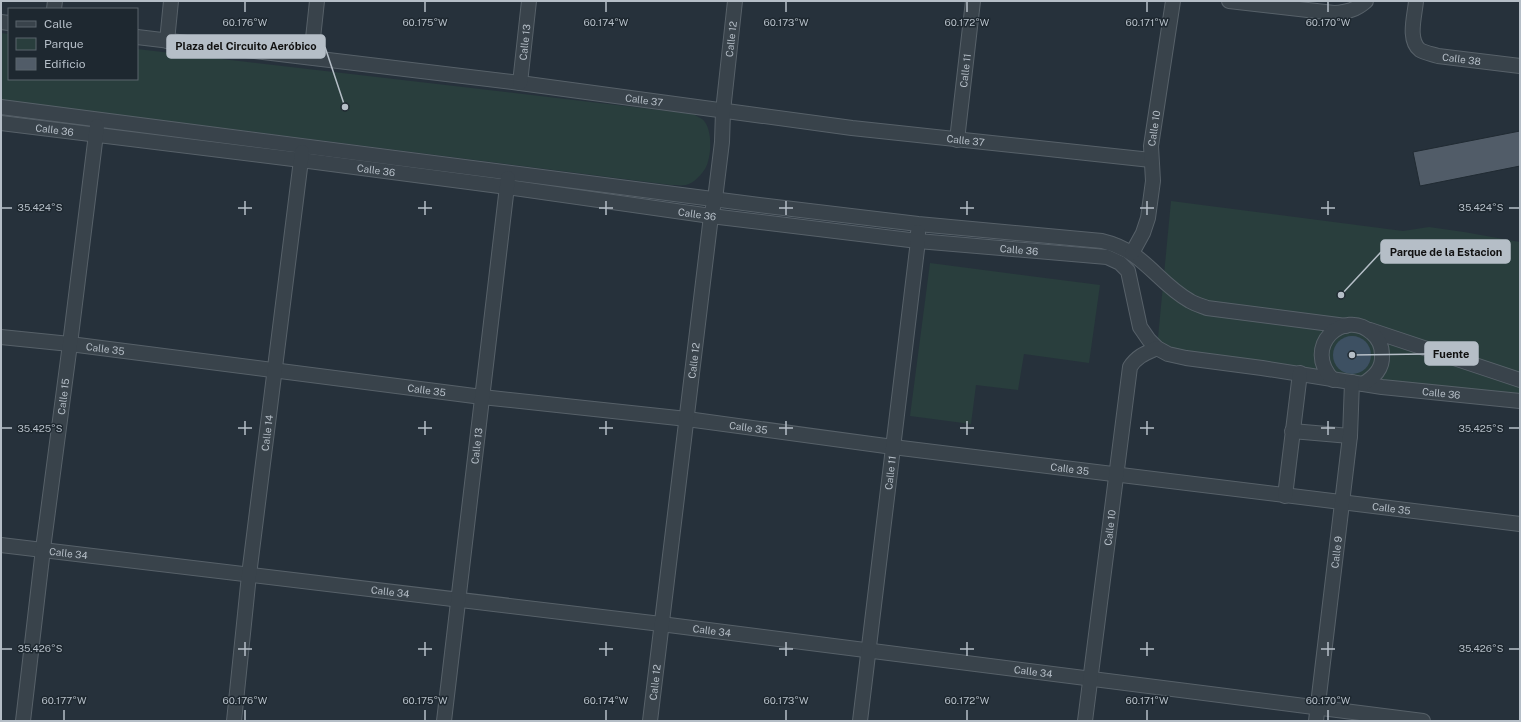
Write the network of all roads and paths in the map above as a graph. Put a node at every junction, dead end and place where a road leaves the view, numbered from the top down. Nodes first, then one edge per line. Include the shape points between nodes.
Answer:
1 (171, 1) edge
2 (317, 1) edge
3 (529, 1) edge
4 (735, 1) edge
5 (973, 1) edge
6 (1173, 1) edge
7 (1229, 1) edge
8 (1366, 1) edge
9 (1416, 1) edge
10 (138, 37) edge
11 (167, 41) junction
12 (312, 58) junction
13 (1520, 66) edge
14 (520, 83) junction
15 (1, 107) edge
16 (723, 111) junction
17 (97, 119) junction
18 (1, 123) edge
19 (96, 134) junction
20 (957, 140) junction
21 (302, 153) junction
22 (1151, 160) junction
23 (509, 172) junction
24 (507, 187) junction
25 (715, 199) junction
26 (712, 216) junction
27 (918, 224) junction
28 (918, 241) junction
29 (1132, 253) junction
30 (1346, 326) junction
31 (1369, 330) junction
32 (1, 337) edge
33 (70, 344) junction
34 (1157, 348) junction
35 (276, 371) junction
36 (1300, 373) junction
37 (1333, 380) junction
38 (1520, 380) edge
39 (1358, 383) junction
40 (482, 397) junction
41 (1520, 401) edge
42 (687, 419) junction
43 (1292, 432) junction
44 (1350, 436) junction
45 (893, 447) junction
46 (1117, 475) junction
47 (1284, 496) junction
48 (1342, 503) junction
49 (1520, 524) edge
50 (1, 545) edge
51 (43, 549) junction
52 (249, 575) junction
53 (458, 600) junction
54 (661, 624) junction
55 (868, 652) junction
56 (1090, 680) junction
57 (1317, 714) edge
58 (23, 721) edge
59 (234, 721) edge
60 (444, 721) edge
61 (650, 721) edge
62 (860, 721) edge
63 (1085, 721) edge
64 (1423, 721) edge

1 - 11 street
2 - 12 street
3 - 14 street, Calle 13
4 - 16 street, Calle 12
5 - 20 street, Calle 11
6 - 22 street, Calle 10
7 - 8 street via 1334,13 1350,12
9 - 13 street, Calle 38 via 1412,35 1418,48 1425,53
10 - 11 street, Calle 37
11 - 12 street, Calle 37
12 - 14 street, Calle 37
14 - 16 street, Calle 37
15 - 17 street, Calle 36
16 - 20 street, Calle 37
16 - 25 street, Calle 12
17 - 19 street, Calle 15
17 - 21 street, Calle 36
18 - 19 street, Calle 36
19 - 21 street, Calle 36
19 - 33 street, Calle 15
20 - 22 street, Calle 37
21 - 23 street, Calle 36
21 - 24 street, Calle 36
21 - 35 street, Calle 14
22 - 29 street, Calle 10 via 1153,181 1148,218
23 - 24 street, Calle 13
23 - 25 street, Calle 36
24 - 26 street, Calle 36
24 - 40 street, Calle 13
25 - 26 street, Calle 12
25 - 27 street, Calle 36
26 - 28 street, Calle 36
26 - 42 street, Calle 12
27 - 28 street, Calle 11
27 - 29 street, Calle 36 via 1102,241
28 - 34 street, Calle 36 via 1108,257 1120,262 1128,271 1138,321
28 - 45 street, Calle 11
29 - 30 street, Calle 36 via 1180,295 1207,308
30 - 31 street via 1353,325
30 - 37 street via 1338,328 1327,338 1321,352 1324,367
31 - 38 street
31 - 39 street via 1380,343 1382,359 1376,374
32 - 33 street, Calle 35
33 - 35 street, Calle 35
33 - 51 street, Calle 15
34 - 36 street, Calle 36 via 1168,354 1186,358
34 - 46 street, Calle 10 via 1135,359 1130,367
35 - 40 street, Calle 35
35 - 52 street, Calle 14
36 - 37 street, Calle 36
36 - 43 street
37 - 39 street
39 - 41 street, Calle 36
39 - 44 street, Calle 9
40 - 42 street, Calle 35
40 - 53 street, Calle 13
42 - 45 street, Calle 35
42 - 54 street, Calle 12
43 - 44 street
43 - 47 street
44 - 48 street, Calle 9
45 - 46 street, Calle 35
45 - 55 street, Calle 11
46 - 47 street, Calle 35
46 - 56 street, Calle 10
47 - 48 street, Calle 35
48 - 49 street, Calle 35
48 - 57 street, Calle 9
50 - 51 street, Calle 34
51 - 52 street, Calle 34
51 - 58 street, Calle 15
52 - 53 street, Calle 34
52 - 59 street, Calle 14
53 - 54 street, Calle 34
53 - 60 street, Calle 13
54 - 55 street, Calle 34
54 - 61 street, Calle 12
55 - 56 street, Calle 34
55 - 62 street, Calle 11
56 - 57 street, Calle 34
56 - 63 street, Calle 10
57 - 64 street, Calle 34

